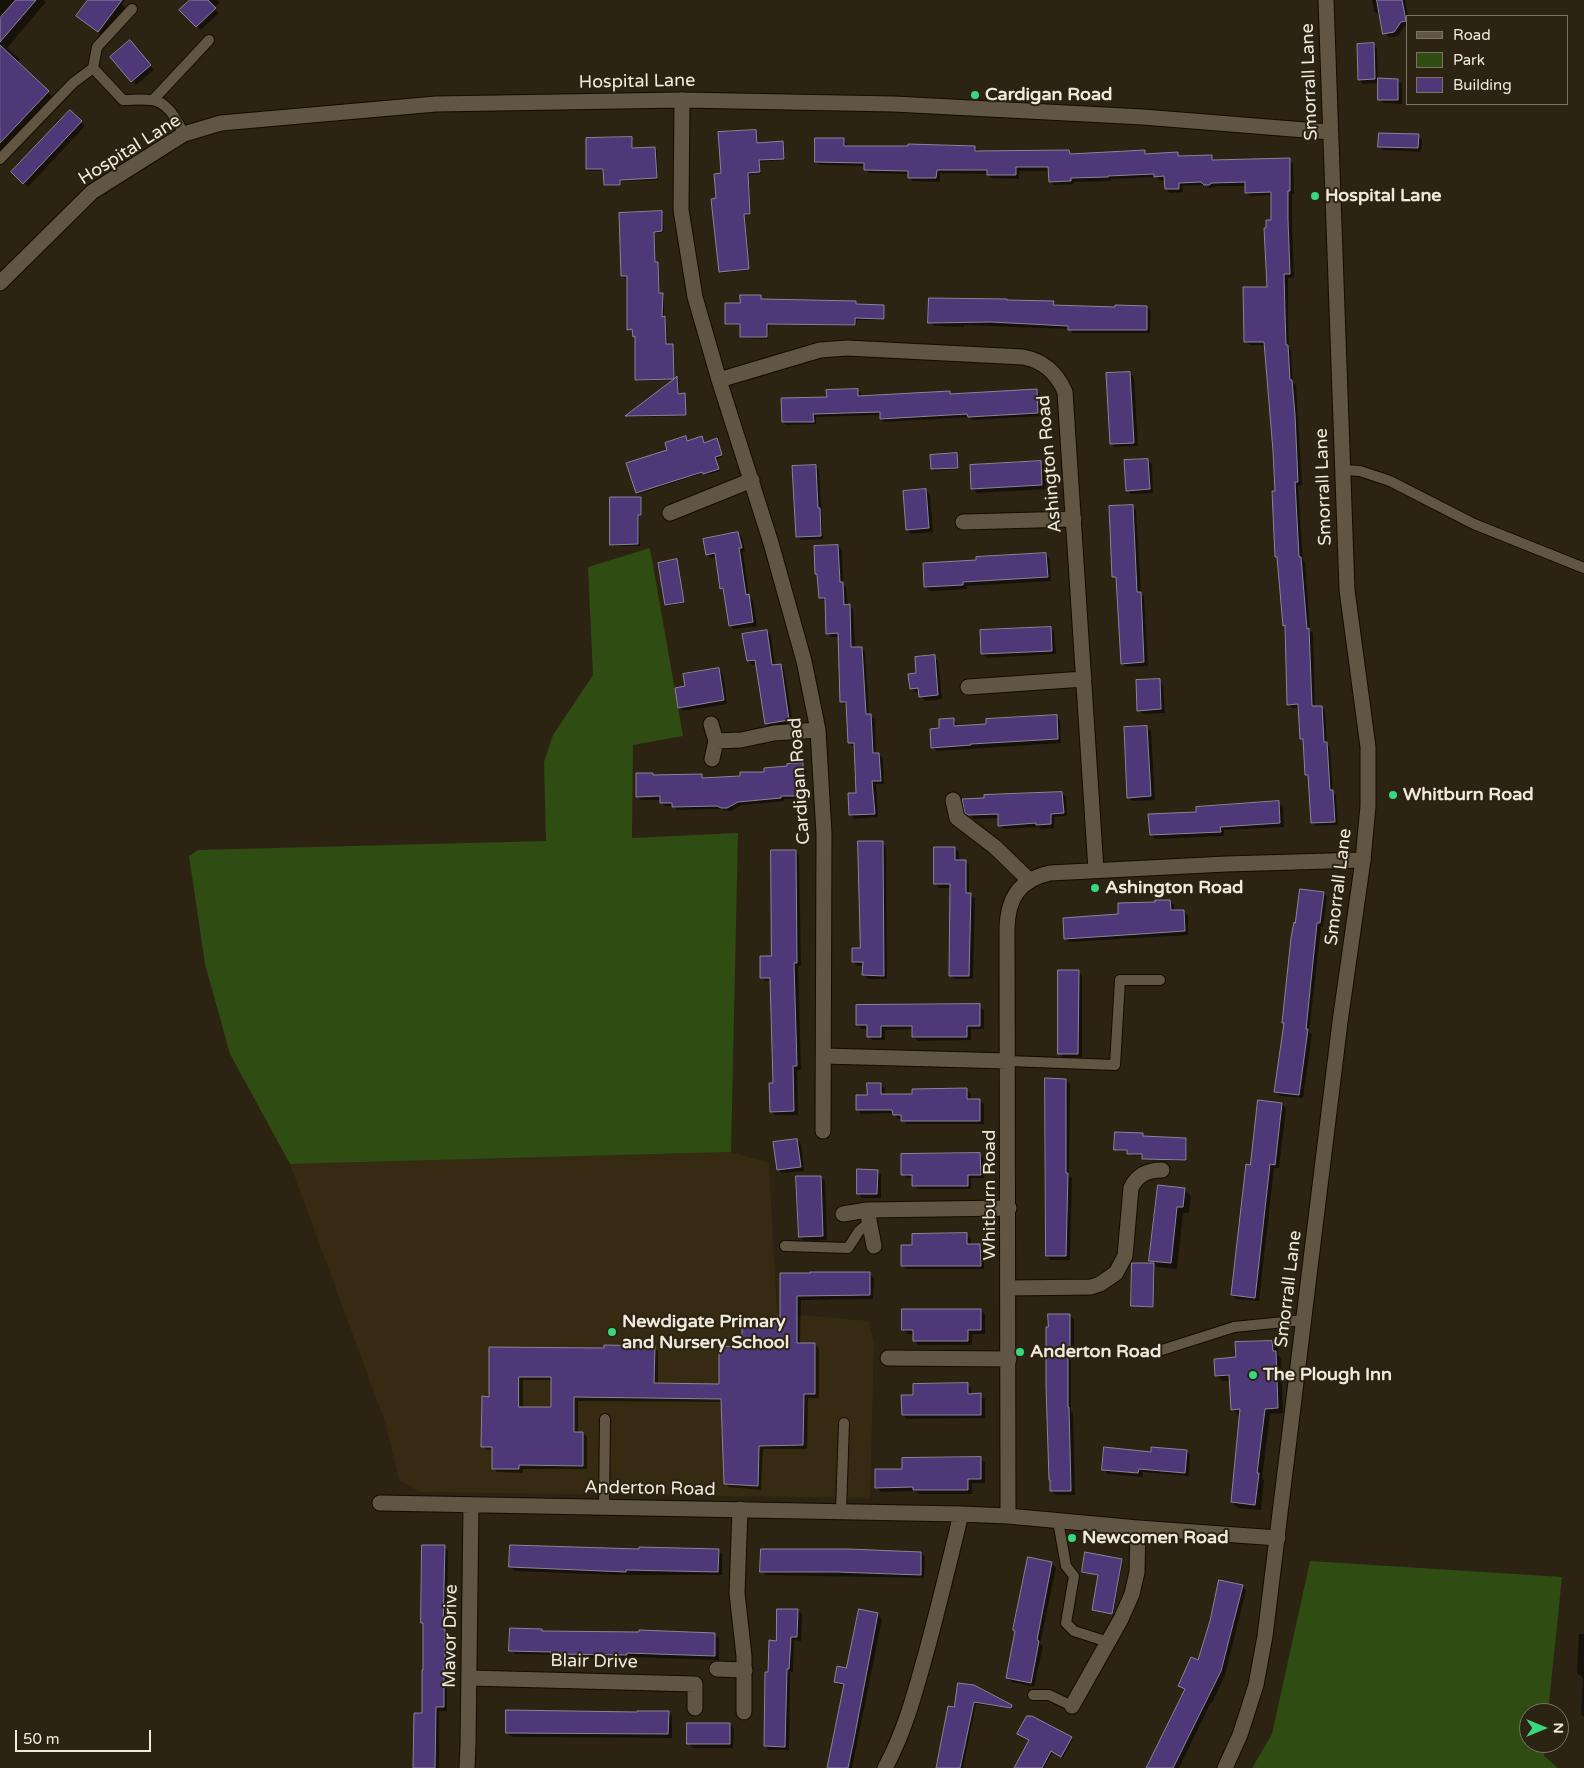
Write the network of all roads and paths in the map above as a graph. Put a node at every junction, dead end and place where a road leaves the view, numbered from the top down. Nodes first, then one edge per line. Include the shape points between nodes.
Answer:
1 (1326, 0) edge
2 (132, 9) dead end
3 (209, 40) dead end
4 (93, 68) junction
5 (153, 100) junction
6 (682, 100) junction
7 (1330, 132) junction
8 (184, 134) junction
9 (0, 159) edge
10 (0, 284) edge
11 (719, 380) junction
12 (1343, 470) junction
13 (752, 480) junction
14 (670, 514) dead end
15 (1074, 519) junction
16 (963, 522) dead end
17 (1584, 568) edge
18 (1084, 679) junction
19 (968, 687) dead end
20 (711, 724) dead end
21 (818, 730) junction
22 (716, 741) junction
23 (712, 759) dead end
24 (953, 800) dead end
25 (1363, 860) junction
26 (1096, 870) junction
27 (1028, 879) junction
28 (1160, 980) dead end
29 (824, 1056) junction
30 (1008, 1061) junction
31 (823, 1131) dead end
32 (1162, 1170) dead end
33 (1009, 1208) junction
34 (843, 1214) dead end
35 (868, 1216) junction
36 (785, 1246) dead end
37 (874, 1246) dead end
38 (1009, 1288) junction
39 (1304, 1320) junction
40 (1162, 1350) dead end
41 (888, 1358) dead end
42 (1009, 1359) junction
43 (605, 1420) dead end
44 (844, 1423) dead end
45 (380, 1504) dead end
46 (471, 1505) junction
47 (604, 1507) junction
48 (740, 1509) junction
49 (842, 1511) junction
50 (961, 1514) junction
51 (1008, 1516) junction
52 (1058, 1521) junction
53 (1138, 1528) junction
54 (1278, 1538) junction
55 (1108, 1642) junction
56 (717, 1669) dead end
57 (745, 1670) junction
58 (469, 1678) junction
59 (1033, 1694) dead end
60 (1072, 1706) joint
61 (695, 1708) dead end
62 (744, 1712) dead end
63 (466, 1768) edge
64 (885, 1768) edge
65 (1225, 1768) edge

1 - 7 street, Smorrall Lane
2 - 4 lane via 97,47
3 - 5 lane
4 - 5 lane via 123,100
4 - 9 lane via 73,83
5 - 8 lane via 165,105
6 - 7 street, Hospital Lane via 894,104 1143,117
6 - 8 street, Hospital Lane via 436,104 221,123
6 - 11 street, Cardigan Road via 681,210 695,297
7 - 12 street, Smorrall Lane
8 - 10 street, Hospital Lane via 92,192
11 - 13 street, Cardigan Road
11 - 15 street, Ashington Road via 820,350 866,349 1034,359 1050,369 1061,381 1065,392
12 - 17 lane via 1390,482 1474,524
12 - 25 street, Smorrall Lane via 1347,590 1368,747 1368,806
13 - 14 street
13 - 21 street, Cardigan Road via 804,661
15 - 16 street
15 - 18 street, Ashington Road
18 - 19 street
18 - 26 street, Ashington Road
20 - 22 street
21 - 22 street
21 - 29 street, Cardigan Road via 824,834
22 - 23 street
24 - 27 street via 957,818 995,847
25 - 26 street
25 - 39 street, Smorrall Lane via 1338,1031
26 - 27 street via 1050,873
27 - 30 street, Whitburn Road via 1014,898 1008,916
28 - 30 lane via 1120,980 1115,1065
29 - 30 street
29 - 31 street, Cardigan Road
30 - 33 street, Whitburn Road
32 - 38 street via 1146,1172 1130,1188 1125,1256 1108,1279 1091,1287
33 - 35 street
33 - 38 street, Whitburn Road
34 - 35 street
35 - 36 lane via 848,1248
35 - 37 street
38 - 42 street, Whitburn Road
39 - 40 lane via 1234,1327
39 - 54 street, Smorrall Lane
41 - 42 street
42 - 51 street, Whitburn Road
43 - 47 lane
44 - 49 lane
45 - 46 street, Anderton Road
46 - 47 street, Anderton Road
46 - 58 street, Mavor Drive
47 - 48 street, Anderton Road
48 - 49 street, Anderton Road
48 - 57 street via 737,1593
49 - 50 street, Anderton Road
50 - 51 street, Anderton Road
50 - 64 street via 912,1703
51 - 52 street, Anderton Road
52 - 53 street, Anderton Road
52 - 55 lane via 1066,1566 1074,1576 1066,1623 1074,1632
53 - 54 street, Anderton Road
53 - 55 street via 1137,1572 1132,1594
54 - 65 street, Smorrall Lane via 1256,1685 1240,1735
55 - 60 street
56 - 57 street
57 - 62 street
58 - 61 street, Blair Drive via 694,1684
58 - 63 street, Mavor Drive
59 - 60 lane via 1049,1695

